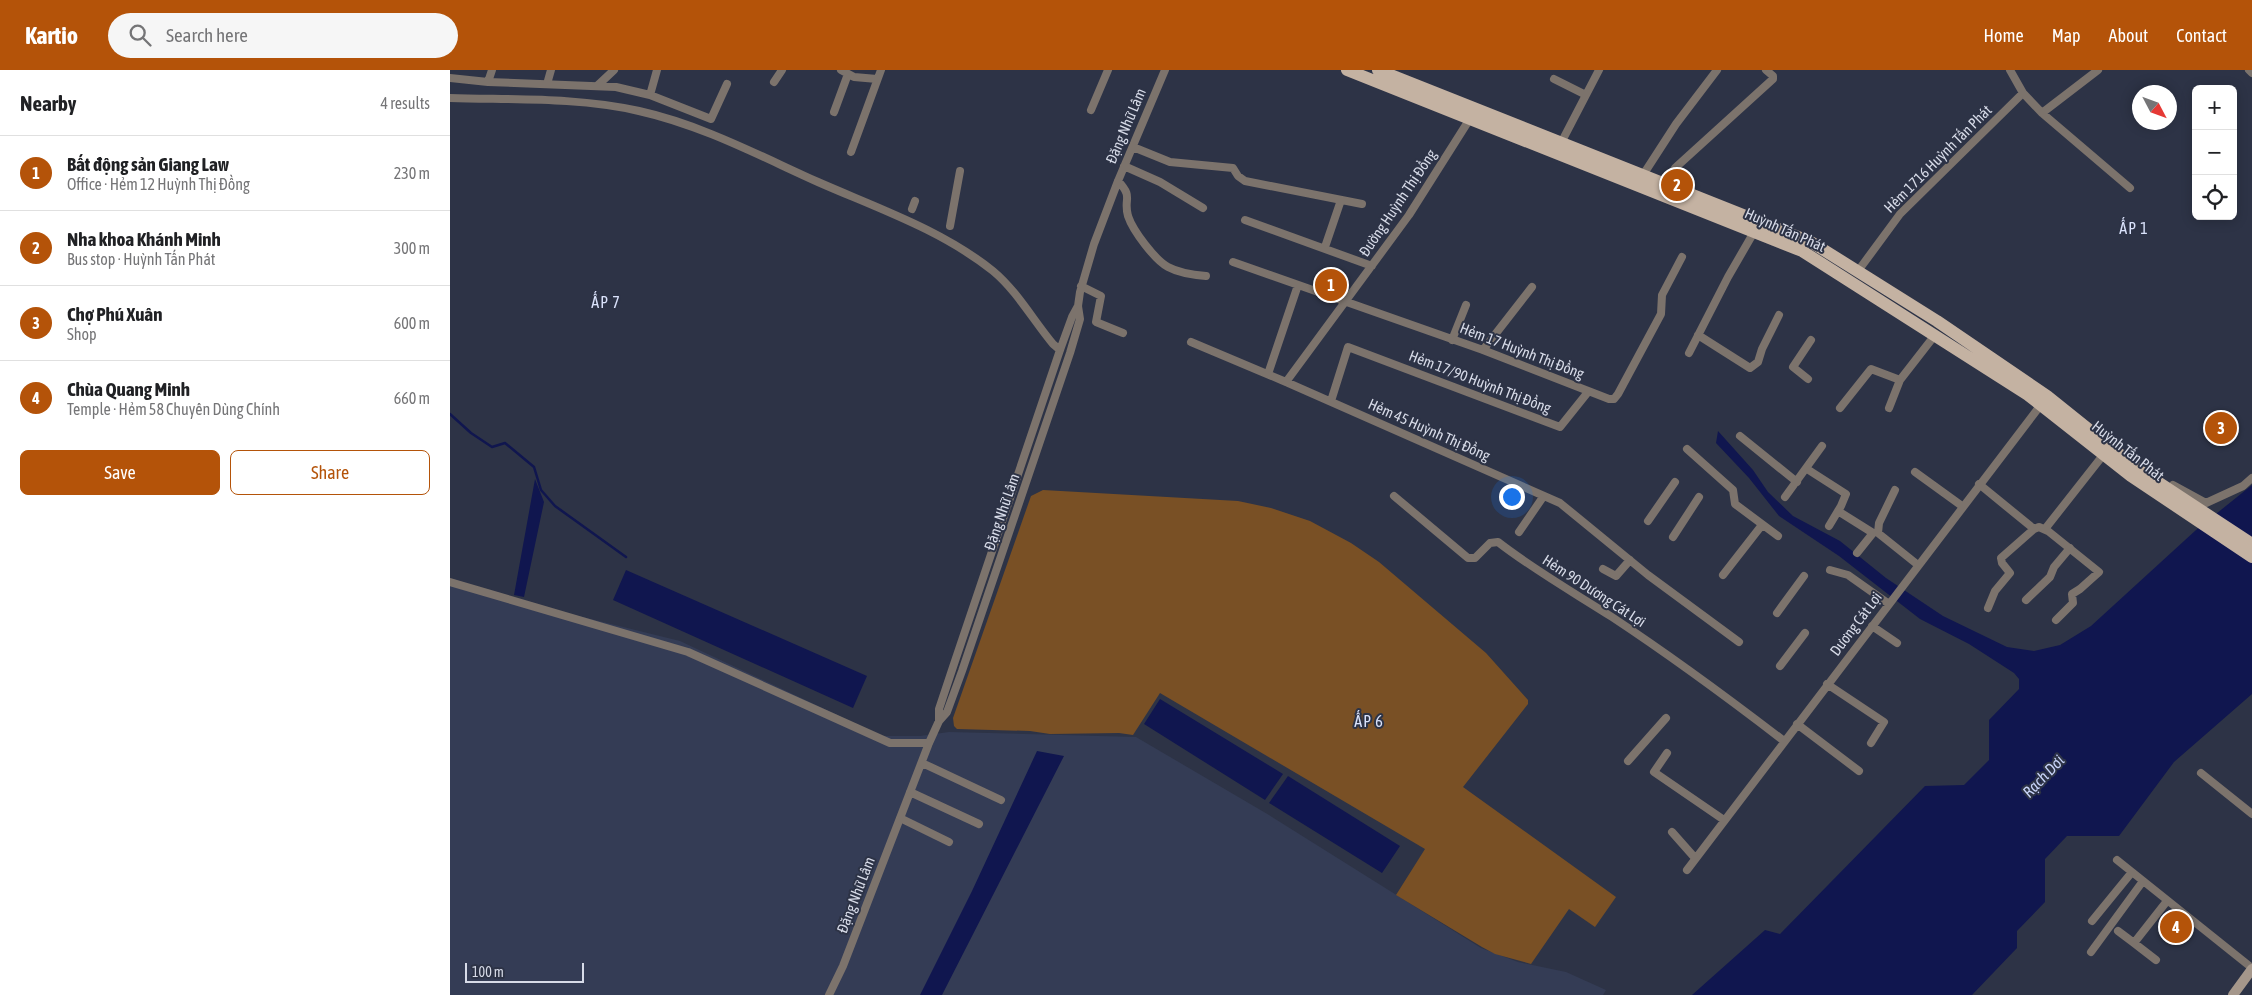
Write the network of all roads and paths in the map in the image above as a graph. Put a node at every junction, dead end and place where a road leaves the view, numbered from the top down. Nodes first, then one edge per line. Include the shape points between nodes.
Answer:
1 (459, 70) edge
2 (492, 70) edge
3 (551, 70) edge
4 (614, 70) edge
5 (656, 70) edge
6 (782, 70) edge
7 (881, 70) edge
8 (1108, 70) edge
9 (1165, 70) edge
10 (1347, 70) edge
11 (1378, 70) edge
12 (1599, 70) edge
13 (1717, 70) edge
14 (1766, 70) edge
15 (2010, 70) edge
16 (2098, 70) edge
17 (2249, 70) edge
18 (845, 72) edge
19 (2252, 73) edge
20 (454, 79) edge
21 (878, 79) junction
22 (1554, 79) dead end
23 (488, 82) junction
24 (774, 82) dead end
25 (547, 84) junction
26 (727, 84) dead end
27 (597, 86) junction
28 (2023, 93) junction
29 (650, 95) junction
30 (1586, 95) junction
31 (450, 98) edge
32 (1090, 110) dead end
33 (834, 112) dead end
34 (1472, 113) junction
35 (2042, 113) junction
36 (1560, 143) junction
37 (1132, 147) junction
38 (851, 152) dead end
39 (1124, 166) junction
40 (960, 171) dead end
41 (1643, 175) junction
42 (1118, 181) junction
43 (1665, 184) junction
44 (2130, 188) dead end
45 (1340, 200) junction
46 (1362, 204) dead end
47 (1202, 208) dead end
48 (1245, 220) dead end
49 (951, 221) dead end
50 (1754, 232) junction
51 (1325, 247) junction
52 (1682, 256) dead end
53 (1233, 262) dead end
54 (1372, 266) junction
55 (1206, 276) dead end
56 (1854, 276) junction
57 (1298, 285) junction
58 (1082, 286) junction
59 (1532, 287) dead end
60 (1345, 302) junction
61 (1466, 305) dead end
62 (1078, 306) junction
63 (1779, 315) dead end
64 (1123, 333) dead end
65 (1698, 335) junction
66 (1935, 335) junction
67 (1452, 340) junction
68 (1811, 340) dead end
69 (1191, 342) dead end
70 (1060, 350) junction
71 (1483, 350) junction
72 (1689, 353) dead end
73 (1268, 374) junction
74 (1808, 379) dead end
75 (1900, 380) junction
76 (1286, 382) junction
77 (1588, 392) junction
78 (2044, 400) junction
79 (1330, 401) junction
80 (1840, 408) dead end
81 (1889, 408) dead end
82 (1740, 436) dead end
83 (1822, 446) dead end
84 (1687, 449) dead end
85 (2108, 451) junction
86 (1807, 470) junction
87 (1915, 472) dead end
88 (2252, 478) edge
89 (1675, 482) dead end
90 (1798, 482) junction
91 (1979, 484) junction
92 (1895, 490) dead end
93 (1394, 496) dead end
94 (1543, 497) junction
95 (1699, 497) dead end
96 (1785, 497) dead end
97 (1962, 506) junction
98 (1838, 512) junction
99 (2194, 513) junction
100 (1648, 521) dead end
101 (1762, 525) junction
102 (1829, 526) dead end
103 (2034, 529) junction
104 (2045, 529) junction
105 (1519, 532) dead end
106 (1778, 536) dead end
107 (1673, 538) dead end
108 (2252, 544) edge
109 (2070, 548) junction
110 (1857, 553) dead end
111 (2252, 556) edge
112 (1630, 560) junction
113 (1918, 565) junction
114 (1603, 569) dead end
115 (1830, 570) dead end
116 (1723, 575) dead end
117 (1804, 576) dead end
118 (450, 582) edge
119 (2026, 600) dead end
120 (1890, 603) junction
121 (1988, 608) dead end
122 (1777, 613) dead end
123 (2056, 620) dead end
124 (1872, 626) junction
125 (1805, 633) dead end
126 (1739, 642) dead end
127 (1897, 643) dead end
128 (1780, 666) dead end
129 (1827, 684) junction
130 (1666, 718) dead end
131 (939, 721) junction
132 (1797, 724) junction
133 (1784, 741) junction
134 (929, 743) junction
135 (1871, 743) dead end
136 (1668, 753) dead end
137 (1628, 761) dead end
138 (922, 763) junction
139 (1859, 771) dead end
140 (2201, 773) dead end
141 (910, 792) junction
142 (1001, 800) dead end
143 (2252, 814) edge
144 (900, 818) junction
145 (1724, 820) junction
146 (979, 824) dead end
147 (1672, 832) dead end
148 (949, 842) dead end
149 (1695, 858) junction
150 (2117, 860) dead end
151 (1686, 870) dead end
152 (2132, 872) junction
153 (2143, 881) junction
154 (2167, 901) junction
155 (2092, 921) dead end
156 (2118, 931) dead end
157 (2134, 943) junction
158 (2091, 952) dead end
159 (2156, 960) dead end
160 (2252, 969) edge
161 (829, 995) edge
162 (2232, 995) edge

1 - 20 street
2 - 23 street
3 - 25 street
4 - 27 street
5 - 29 street
6 - 24 street
7 - 21 street
8 - 32 street
9 - 37 street, Đặng Nhữ Lâm
10 - 34 main road, Huỳnh Tấn Phát
11 - 34 main road, Huỳnh Tấn Phát
12 - 30 street
13 - 41 street
14 - 43 street via 1773,79 1675,168
15 - 28 street
16 - 35 street
17 - 19 street
18 - 21 street via 859,78
18 - 33 street
20 - 23 street
21 - 38 street
22 - 30 street
23 - 25 street
25 - 27 street
26 - 29 street via 711,119
27 - 29 street
28 - 35 street
28 - 56 street, Hẻm 1716 Huỳnh Tấn Phát via 1900,214
30 - 36 street
31 - 70 street via 603,105 654,115 718,137 956,246 994,272
34 - 36 main road, Huỳnh Tấn Phát
34 - 50 main road, Huỳnh Tấn Phát
34 - 54 street, Đường Huỳnh Thị Đồng via 1423,195
35 - 44 street
36 - 41 main road, Huỳnh Tấn Phát
37 - 39 street, Đặng Nhữ Lâm
37 - 45 street via 1170,162 1233,168 1245,181
39 - 42 street, Đặng Nhữ Lâm
39 - 47 street via 1160,182
40 - 49 street
41 - 43 main road, Huỳnh Tấn Phát
42 - 55 street via 1128,193 1128,215 1134,228 1154,254 1170,268
42 - 58 street, Đặng Nhữ Lâm
43 - 56 main road, Huỳnh Tấn Phát via 1811,242
45 - 46 street
45 - 51 street
48 - 51 street
50 - 56 main road, Huỳnh Tấn Phát
50 - 65 street
51 - 54 street
52 - 77 street, Hẻm 17 Huỳnh Thị Đồng via 1662,294 1661,314 1618,394 1614,398
53 - 57 street, Hẻm 17 Huỳnh Thị Đồng
54 - 60 street, Đường Huỳnh Thị Đồng
56 - 66 main road, Huỳnh Tấn Phát
56 - 78 main road, Huỳnh Tấn Phát
57 - 60 street, Hẻm 17 Huỳnh Thị Đồng
57 - 73 street
58 - 62 street, Đặng Nhữ Lâm
58 - 64 street via 1101,296 1097,322
59 - 71 street
60 - 67 street, Hẻm 17 Huỳnh Thị Đồng
60 - 76 street, Đường Huỳnh Thị Đồng
61 - 67 street
62 - 70 street, Đặng Nhữ Lâm
62 - 131 street, Đặng Nhữ Lâm via 1080,319 986,602 947,712
63 - 65 street via 1758,362 1750,368
65 - 72 street
66 - 75 street
66 - 78 main road, Huỳnh Tấn Phát
67 - 71 street, Hẻm 17 Huỳnh Thị Đồng
68 - 74 street via 1793,367
69 - 73 street, Hẻm 45 Huỳnh Thị Đồng
70 - 131 street, Đặng Nhữ Lâm via 939,709
71 - 77 street, Hẻm 17 Huỳnh Thị Đồng
73 - 76 street, Hẻm 45 Huỳnh Thị Đồng
75 - 80 street via 1871,369
75 - 81 street
76 - 79 street, Hẻm 45 Huỳnh Thị Đồng
77 - 79 street, Hẻm 17/90 Huỳnh Thị Đồng via 1560,427 1348,347
78 - 85 main road, Huỳnh Tấn Phát
78 - 91 street, Dương Cát Lợi
79 - 94 street, Hẻm 45 Huỳnh Thị Đồng
82 - 90 street
83 - 86 street
84 - 101 street via 1733,490 1735,504
85 - 88 street via 2116,446 2203,503 2243,486
85 - 99 main road, Huỳnh Tấn Phát via 2138,469
85 - 104 street
86 - 90 street
86 - 98 street via 1846,494
87 - 97 street
89 - 100 street
90 - 96 street
91 - 97 street, Dương Cát Lợi
91 - 103 street
92 - 113 street via 1878,533
93 - 133 street, Hẻm 90 Dương Cát Lợi via 1468,558 1475,558 1490,543 1498,542 1677,662
94 - 105 street
94 - 112 street, Hẻm 45 Huỳnh Thị Đồng via 1560,503
95 - 107 street
97 - 113 street, Dương Cát Lợi
98 - 102 street
98 - 110 street via 1872,534
99 - 108 main road
99 - 111 main road
101 - 106 street
101 - 116 street
103 - 104 street
103 - 121 street via 2002,558 2010,573 1995,591
104 - 109 street
109 - 119 street via 2050,577
109 - 123 street via 2099,572 2072,594 2073,604
112 - 114 street via 1616,576
112 - 126 street, Hẻm 45 Huỳnh Thị Đồng
113 - 120 street, Dương Cát Lợi
115 - 120 street via 1848,575
117 - 122 street
118 - 134 street via 688,652 890,743
120 - 124 street, Dương Cát Lợi
124 - 127 street
124 - 129 street, Dương Cát Lợi
125 - 128 street
129 - 132 street, Dương Cát Lợi
129 - 135 street via 1884,722
130 - 137 street
131 - 134 street, Đặng Nhữ Lâm
132 - 133 street, Dương Cát Lợi
132 - 139 street
133 - 145 street, Dương Cát Lợi
134 - 138 street, Đặng Nhữ Lâm
136 - 145 street via 1654,772
138 - 141 street, Đặng Nhữ Lâm
138 - 142 street
140 - 143 street
141 - 144 street, Đặng Nhữ Lâm
141 - 146 street
144 - 148 street
144 - 161 street, Đặng Nhữ Lâm
145 - 149 street, Dương Cát Lợi
147 - 149 street
149 - 151 street, Dương Cát Lợi
150 - 152 street
152 - 153 street
152 - 155 street
153 - 154 street
153 - 158 street
154 - 157 street
154 - 160 street
156 - 157 street
157 - 159 street
160 - 162 street

